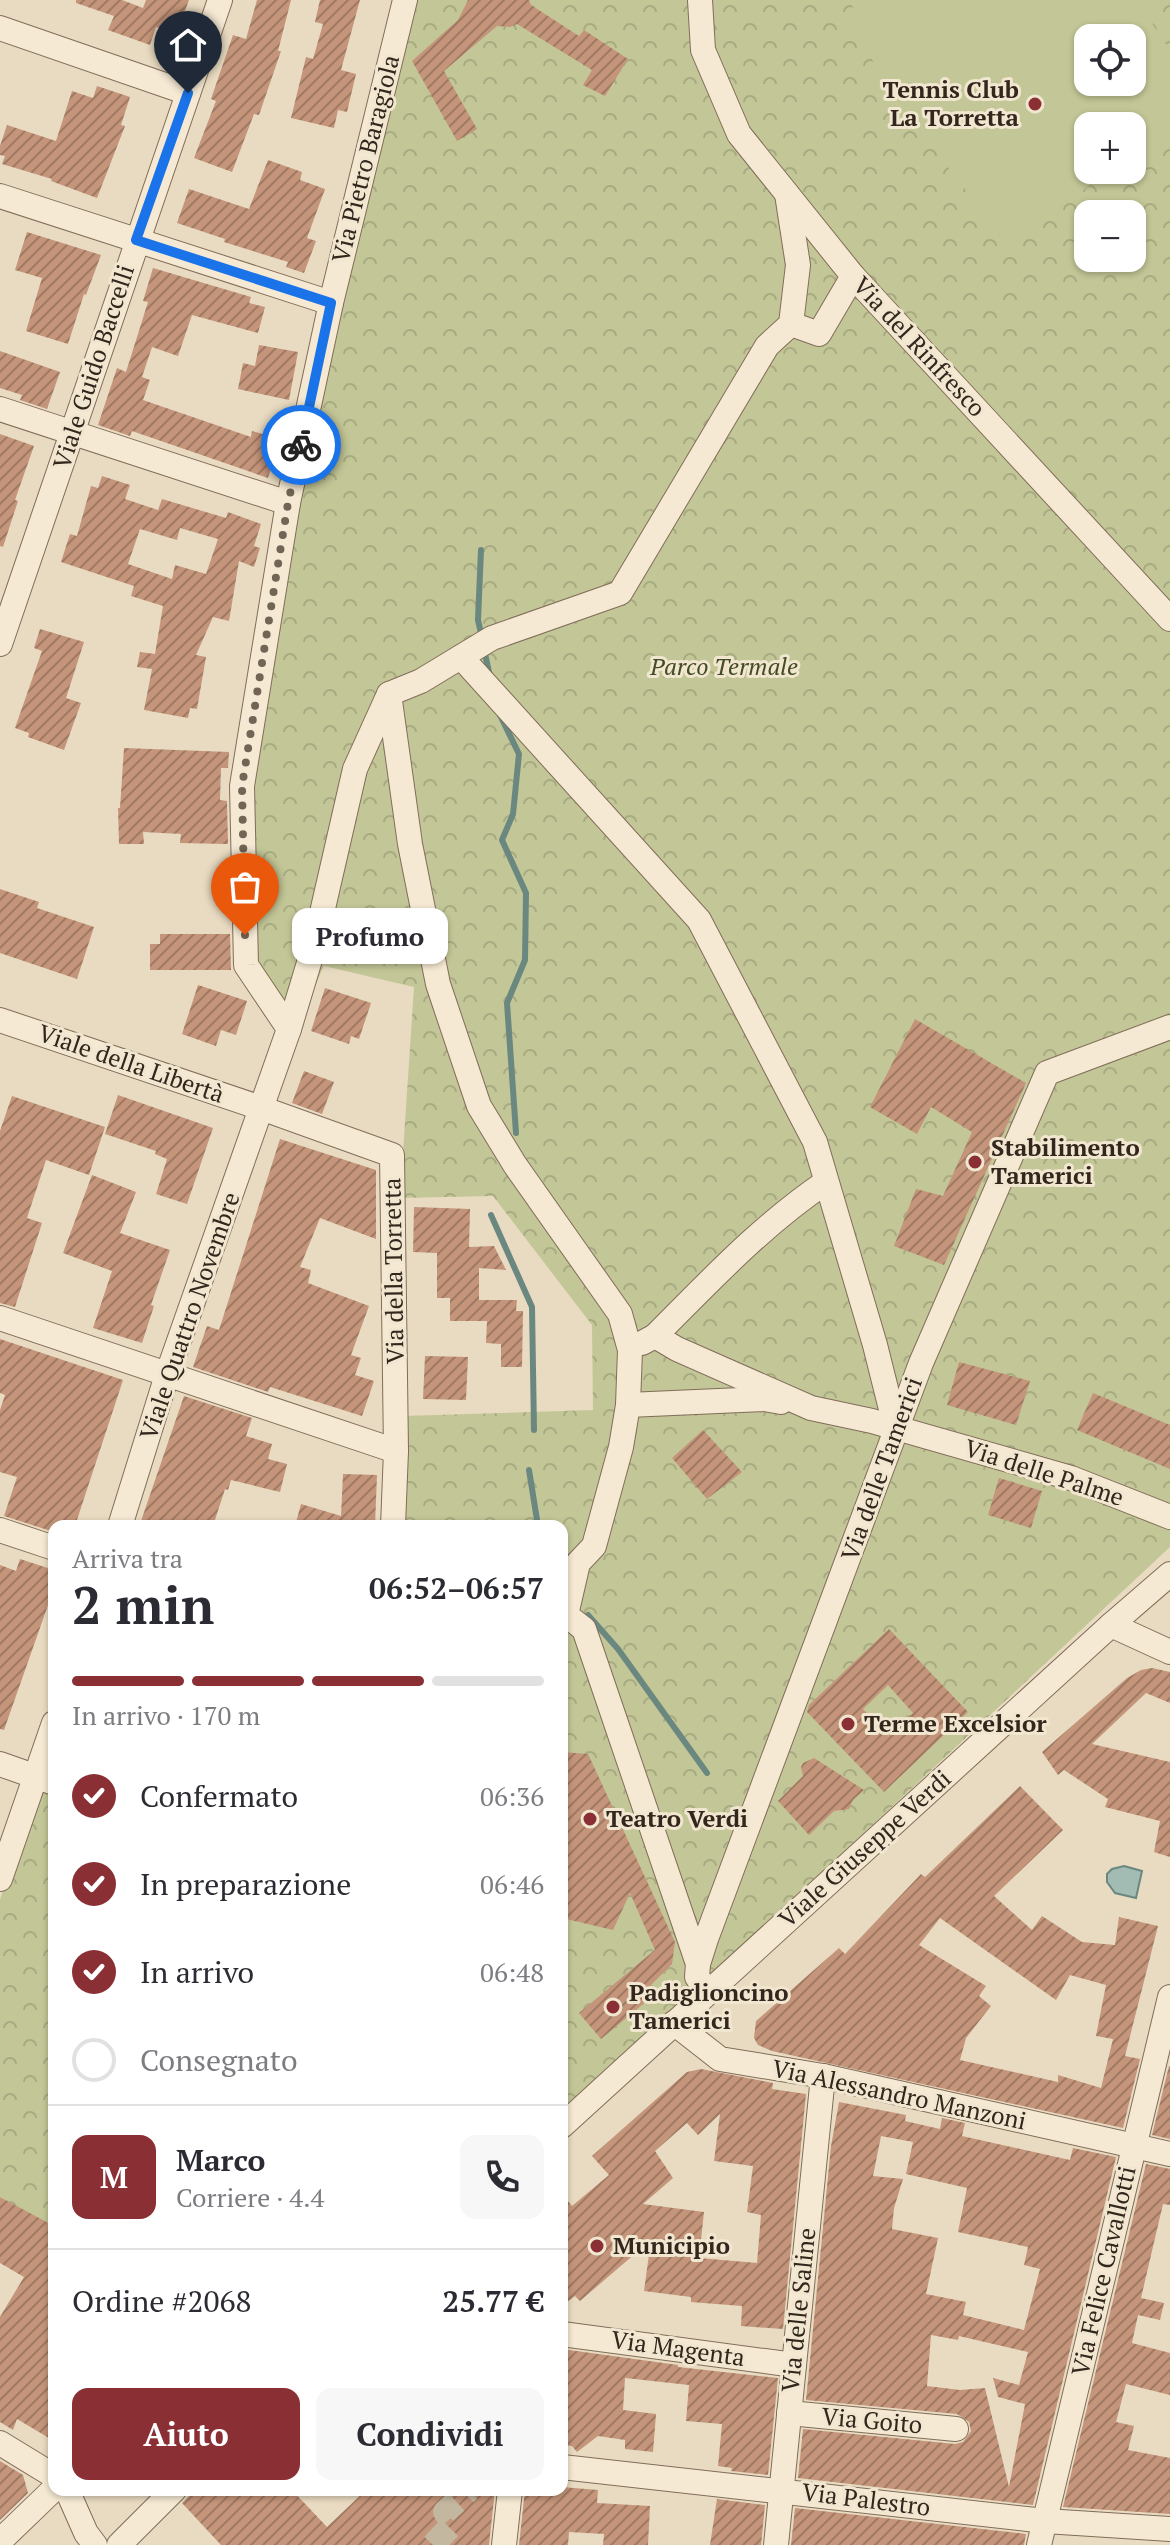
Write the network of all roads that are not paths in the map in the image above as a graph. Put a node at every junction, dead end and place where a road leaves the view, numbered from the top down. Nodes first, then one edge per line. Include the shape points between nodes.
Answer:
1 (220, 0) edge
2 (405, 0) edge
3 (700, 0) edge
4 (0, 28) edge
5 (188, 93) junction
6 (787, 194) junction
7 (0, 196) edge
8 (136, 240) junction
9 (858, 281) junction
10 (331, 303) junction
11 (791, 324) junction
12 (0, 409) edge
13 (72, 434) junction
14 (288, 503) junction
15 (1170, 619) edge
16 (2, 634) edge
17 (461, 657) junction
18 (389, 694) junction
19 (0, 1020) edge
20 (1170, 1027) edge
21 (289, 1029) junction
22 (261, 1108) junction
23 (826, 1182) junction
24 (0, 1318) edge
25 (655, 1336) junction
26 (630, 1350) junction
27 (167, 1375) junction
28 (628, 1405) junction
29 (811, 1408) junction
30 (907, 1431) junction
31 (396, 1451) junction
32 (1170, 1517) edge
33 (122, 1520) edge
34 (393, 1520) edge
35 (0, 1530) edge
36 (48, 1546) edge
37 (570, 1568) edge
38 (1170, 1574) edge
39 (568, 1592) edge
40 (568, 1617) edge
41 (1111, 1625) junction
42 (1170, 1652) edge
43 (0, 1764) edge
44 (45, 1780) edge
45 (0, 1879) edge
46 (698, 1964) junction
47 (708, 1992) junction
48 (1170, 1997) edge
49 (674, 2023) junction
50 (1165, 2040) edge
51 (823, 2076) junction
52 (568, 2120) edge
53 (1134, 2146) junction
54 (1170, 2154) edge
55 (568, 2335) edge
56 (794, 2365) junction
57 (789, 2413) junction
58 (956, 2429) dead end
59 (0, 2443) edge
60 (568, 2468) edge
61 (48, 2472) edge
62 (782, 2490) junction
63 (48, 2495) edge
64 (70, 2496) edge
65 (168, 2496) edge
66 (509, 2496) edge
67 (1045, 2521) junction
68 (1170, 2529) edge
69 (0, 2541) edge
70 (95, 2545) edge
71 (119, 2545) edge
72 (504, 2545) edge
73 (776, 2545) edge
74 (1039, 2545) edge

1 - 5 street, Viale Guido Baccelli
2 - 10 street, Via Pietro Baragiola
3 - 6 street, Via del Rinfresco via 703,50 739,134
4 - 5 street
5 - 8 street, Viale Guido Baccelli
6 - 9 street, Via del Rinfresco
6 - 11 street via 798,265
7 - 8 street
8 - 10 street
8 - 13 street, Viale Guido Baccelli
9 - 11 street via 819,334
9 - 15 street, Via del Rinfresco
10 - 14 street, Via Pietro Baragiola
11 - 17 street via 767,346 620,593 492,638
12 - 13 street
13 - 14 street
13 - 16 street, Viale Guido Baccelli
14 - 21 street, Via Pietro Baragiola via 242,786 246,965
17 - 18 street
17 - 23 street via 699,920 815,1142
18 - 21 street via 355,769 315,943
18 - 26 street via 410,844 438,984 479,1106 620,1314
19 - 22 street, Viale della Libertà
20 - 30 street, Via delle Tamerici via 1047,1073 921,1363
21 - 22 street
22 - 27 street, Viale Quattro Novembre
22 - 31 street, Via della Torretta via 392,1155
23 - 25 street via 750,1241
23 - 30 street
24 - 27 street
25 - 26 street
25 - 29 street
26 - 28 street
27 - 31 street
27 - 33 street, Viale Quattro Novembre
28 - 29 street via 764,1399
28 - 37 street via 594,1546
29 - 30 street, Via delle Palme
30 - 32 street, Via delle Palme via 1071,1478
30 - 46 street, Via delle Tamerici
31 - 34 street, Via della Torretta
35 - 36 street
37 - 39 street
38 - 41 street, Viale Giuseppe Verdi
40 - 46 street via 584,1629
41 - 42 street
41 - 47 street, Viale Giuseppe Verdi
43 - 44 street
44 - 45 street
46 - 47 street via 697,1977
47 - 49 street, Viale Giuseppe Verdi
48 - 50 street, Via Felice Cavallotti
49 - 51 street, Via Alessandro Manzoni via 720,2059
49 - 52 street, Viale Giuseppe Verdi
50 - 53 street, Via Felice Cavallotti
51 - 53 street, Via Alessandro Manzoni
51 - 56 street, Via delle Saline
53 - 54 street, Via Alessandro Manzoni
53 - 67 street, Via Felice Cavallotti
55 - 56 street, Via Magenta
56 - 57 street, Via delle Saline
57 - 58 street, Via Goito
57 - 62 street, Via delle Saline
59 - 61 street
60 - 62 street, Via Palestro
62 - 67 street, Via Palestro
62 - 73 street, Via delle Saline
63 - 69 street
64 - 70 street
65 - 71 street
66 - 72 street
67 - 68 street, Via Palestro
67 - 74 street, Via Felice Cavallotti

